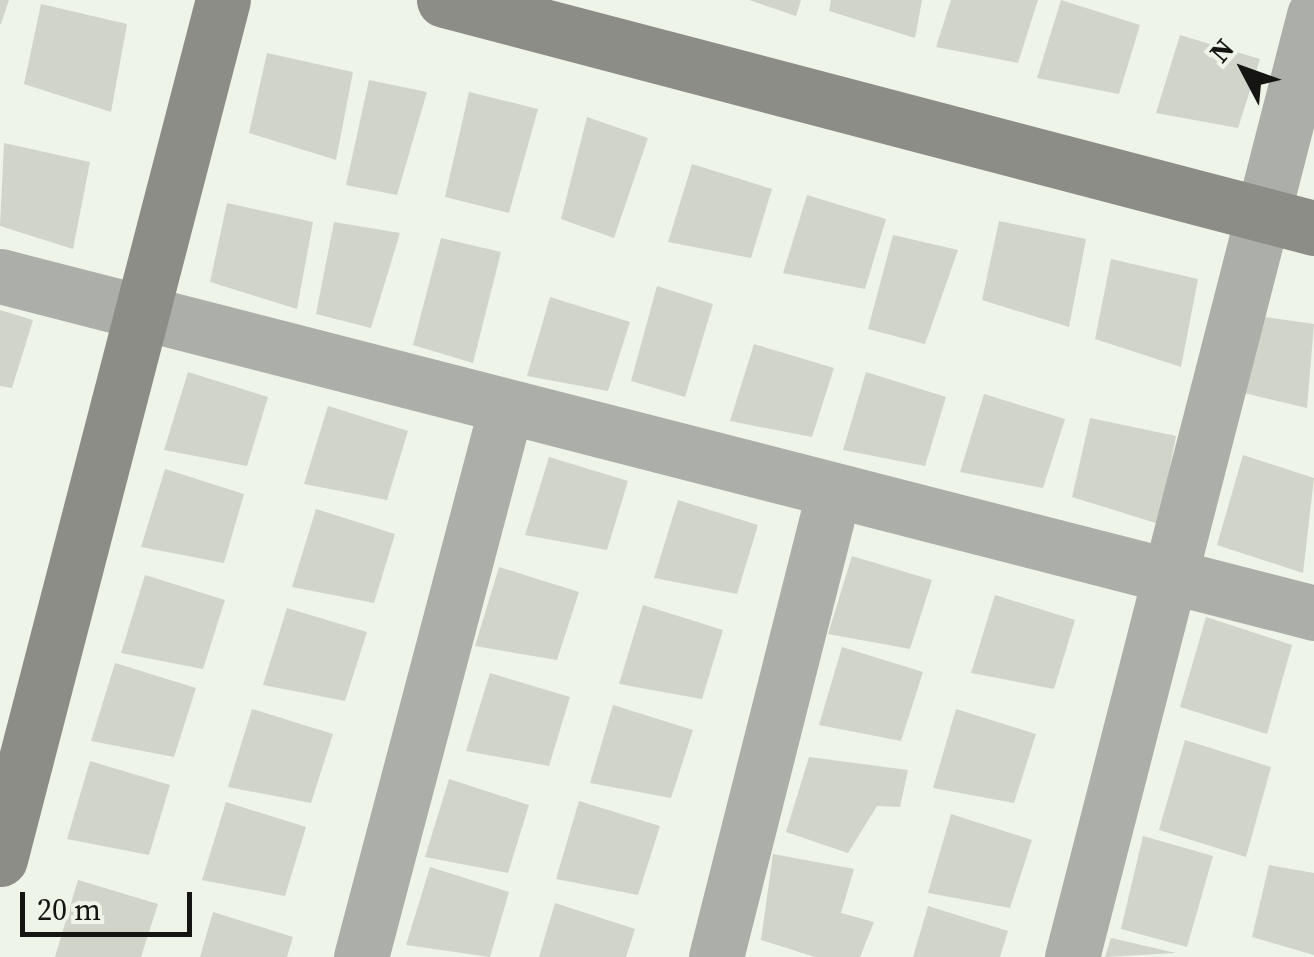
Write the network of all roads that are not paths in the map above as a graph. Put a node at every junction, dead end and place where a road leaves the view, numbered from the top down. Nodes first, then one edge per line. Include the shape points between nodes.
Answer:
1 (222, 0) edge
2 (444, 0) edge
3 (1314, 15) edge
4 (1289, 221) edge
5 (0, 276) edge
6 (144, 313) junction
7 (506, 408) junction
8 (834, 491) junction
9 (1168, 573) junction
10 (1314, 613) edge
11 (0, 859) edge
12 (361, 957) edge
13 (716, 957) edge
14 (1072, 957) edge

1 - 6 street
2 - 4 street
3 - 4 street
4 - 9 street
5 - 6 street
6 - 7 street
6 - 11 street
7 - 8 street
7 - 12 street
8 - 9 street
8 - 13 street
9 - 10 street
9 - 14 street

